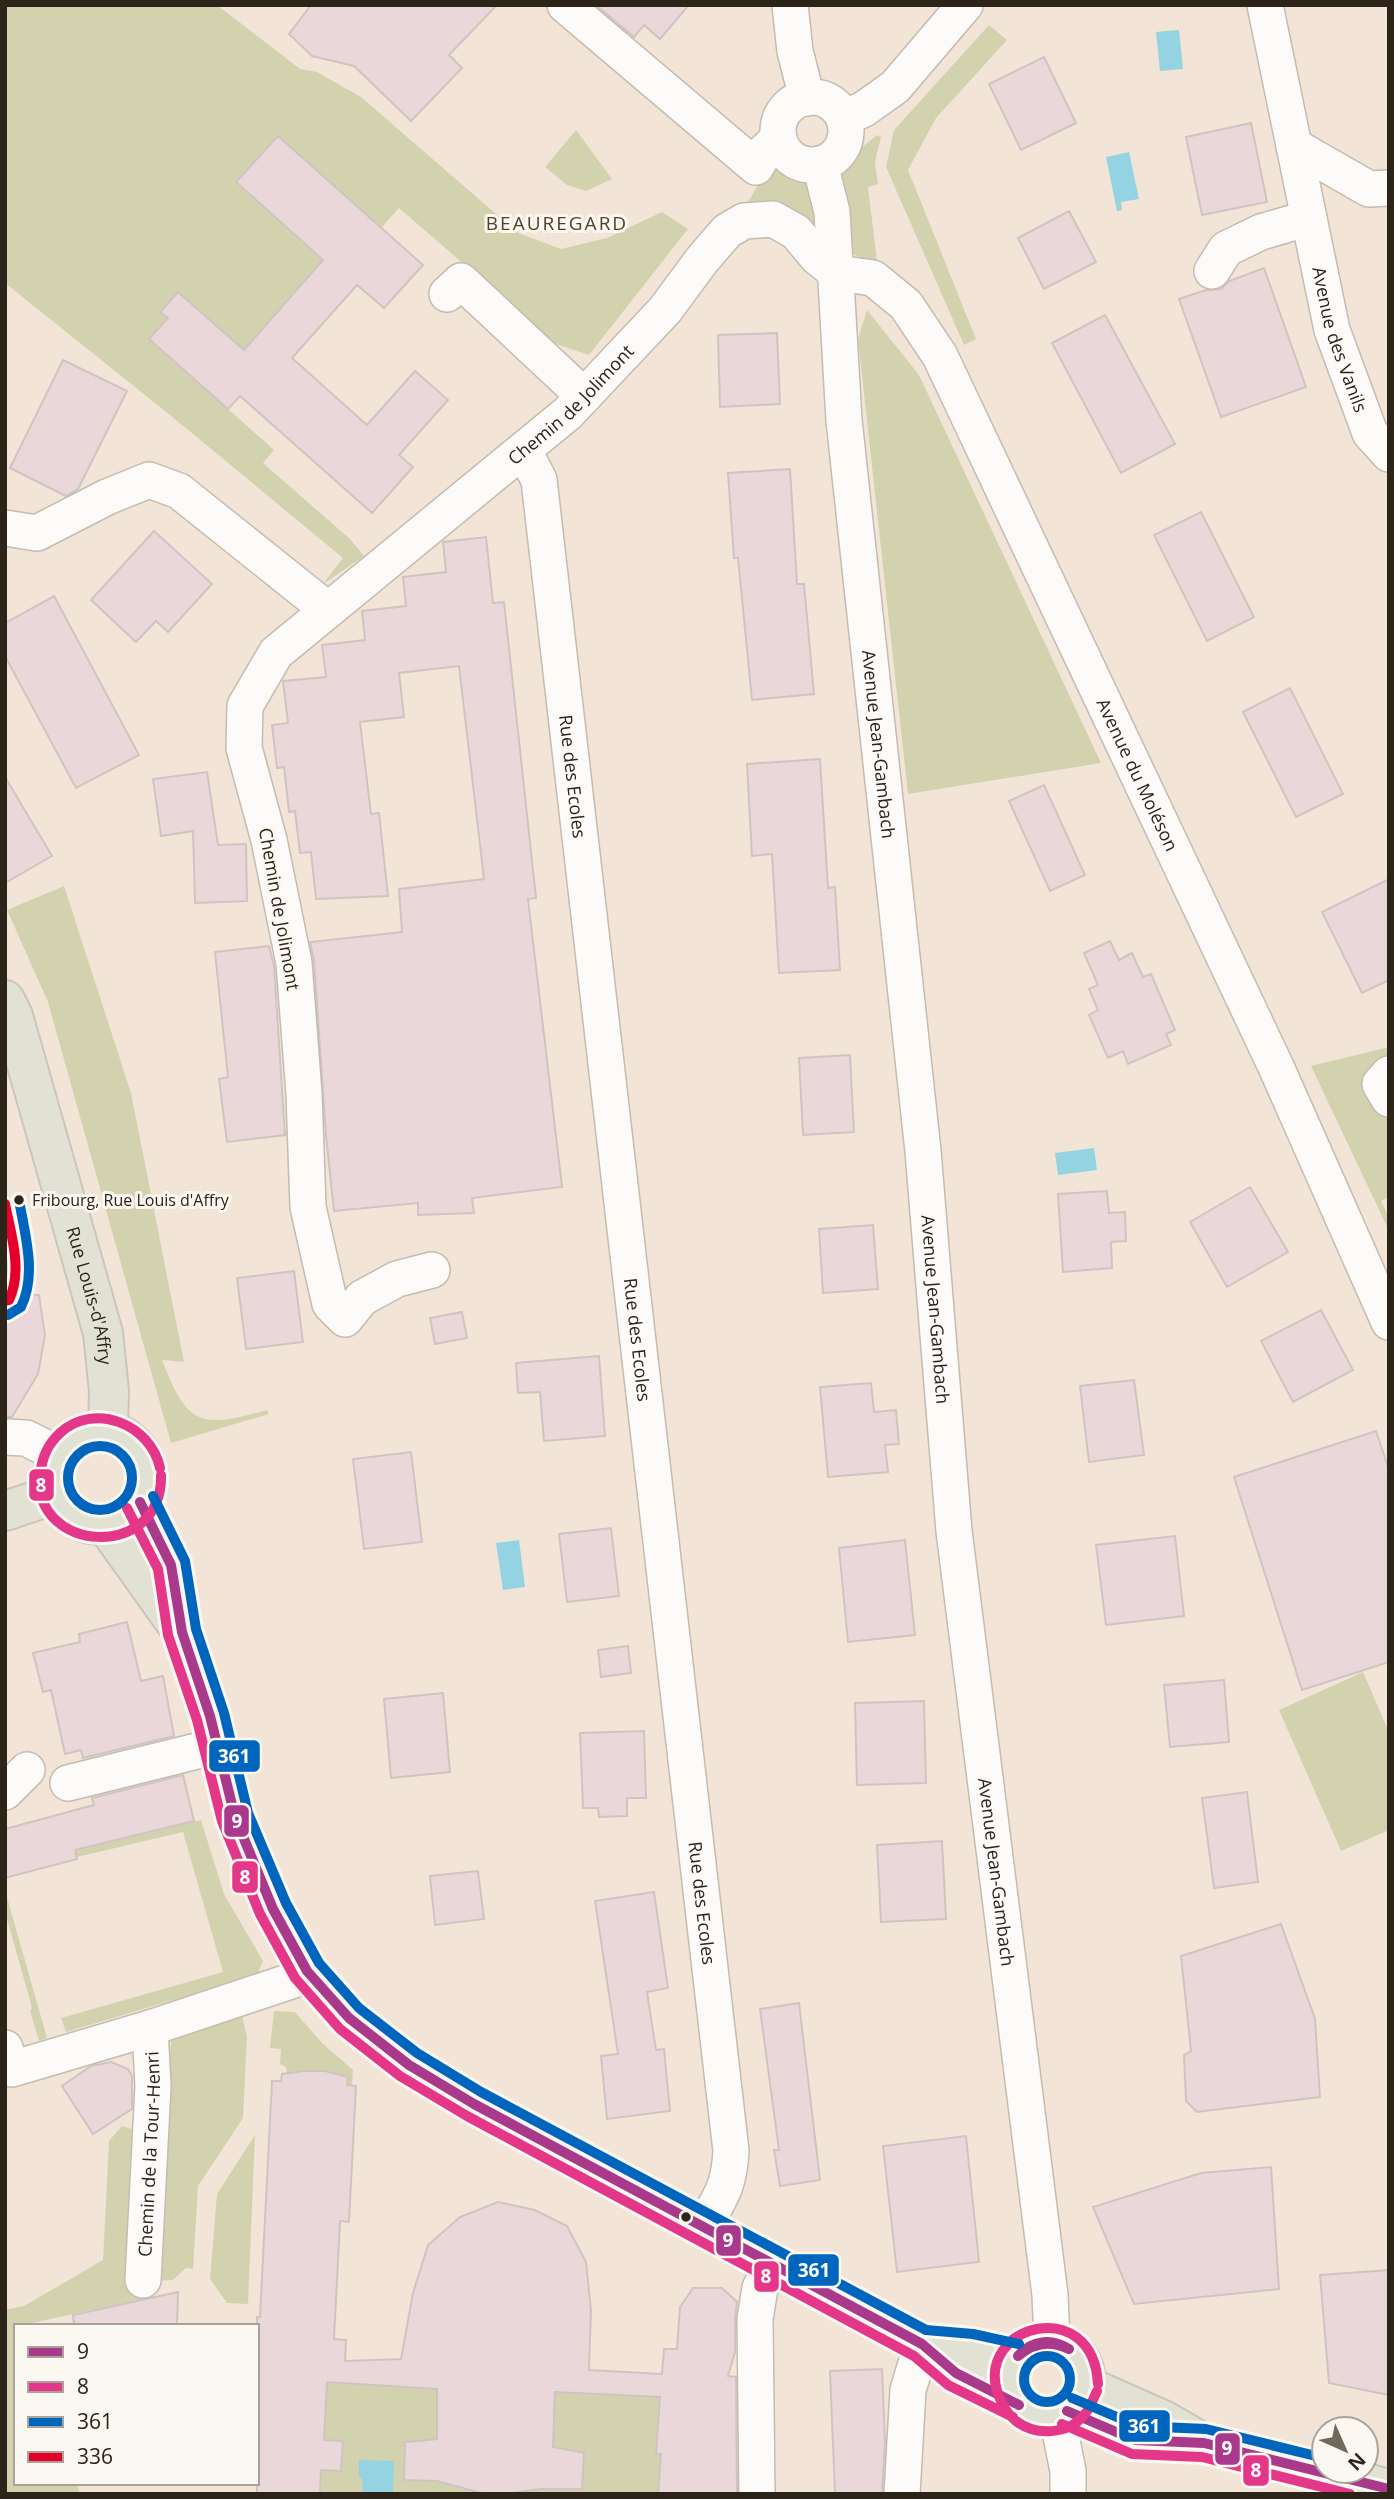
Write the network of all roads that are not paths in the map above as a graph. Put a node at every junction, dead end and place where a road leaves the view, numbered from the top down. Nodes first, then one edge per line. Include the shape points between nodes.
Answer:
1 (565, 5) edge
2 (790, 5) edge
3 (965, 5) edge
4 (1265, 5) edge
5 (807, 98) junction
6 (844, 118) junction
7 (779, 138) junction
8 (1294, 146) junction
9 (820, 164) junction
10 (1389, 188) edge
11 (1309, 218) junction
12 (1212, 271) dead end
13 (837, 273) junction
14 (447, 294) dead end
15 (584, 396) junction
16 (524, 451) junction
17 (1389, 454) edge
18 (5, 528) edge
19 (328, 610) junction
20 (5, 1000) edge
21 (1389, 1074) edge
22 (1389, 1099) edge
23 (432, 1270) dead end
24 (1389, 1322) edge
25 (108, 1432) junction
26 (5, 1437) edge
27 (60, 1455) junction
28 (56, 1494) junction
29 (140, 1502) junction
30 (5, 1511) edge
31 (106, 1525) junction
32 (182, 1632) junction
33 (217, 1746) junction
34 (68, 1783) dead end
35 (307, 1971) junction
36 (150, 2028) junction
37 (5, 2048) edge
38 (704, 2226) junction
39 (773, 2263) junction
40 (143, 2280) dead end
41 (1052, 2342) junction
42 (922, 2344) junction
43 (1016, 2358) junction
44 (1070, 2404) junction
45 (1019, 2405) junction
46 (1389, 2489) edge
47 (757, 2494) edge
48 (902, 2494) edge
49 (1068, 2494) edge

1 - 7 street via 755,167
2 - 5 street
3 - 6 street via 895,87
4 - 8 street, Avenue des Vanils
5 - 6 street via 827,101
5 - 7 street via 785,112
6 - 9 street via 841,149
7 - 9 street via 794,160
8 - 10 street via 1369,190
8 - 11 street, Avenue des Vanils
9 - 13 street, Avenue Jean-Gambach via 832,212
11 - 12 street via 1261,232 1226,249
11 - 17 street, Avenue des Vanils via 1332,330 1370,433
13 - 15 street, Chemin de Jolimont via 796,232 773,219 744,221 727,231 665,310
13 - 24 street, Avenue du Moléson via 873,278 906,305 940,356 1272,1057
13 - 41 street, Avenue Jean-Gambach via 844,420 923,1151 954,1531 1050,2295
14 - 15 street via 461,281
15 - 16 street, Chemin de Jolimont
16 - 19 street, Chemin de Jolimont
16 - 38 street, Rue des Ecoles via 539,480 731,2151 730,2176
18 - 19 street via 37,533 149,480 179,491
19 - 23 street, Chemin de Jolimont via 276,653 245,706 244,748 269,840 294,963 308,1208 330,1304 345,1319 362,1298 397,1279
20 - 25 main road, Rue Louis-d'Affry via 103,1333
21 - 22 street via 1380,1084
25 - 27 main road via 84,1434
25 - 29 main road via 129,1441 143,1458 147,1480
26 - 27 street via 26,1438
27 - 28 main road via 54,1472
28 - 30 main road
28 - 31 main road via 76,1518
29 - 31 main road via 130,1515
29 - 32 main road via 171,1565
31 - 32 main road
32 - 33 main road
33 - 34 street
33 - 35 main road via 235,1817 273,1909
35 - 36 street, Chemin de la Tour-Henri via 294,1980
35 - 38 main road via 349,2018 409,2064 474,2105
36 - 37 street, Chemin de la Tour-Henri via 12,2069
36 - 40 street, Chemin de la Tour-Henri via 153,2086
38 - 39 main road
39 - 42 main road
39 - 47 street via 760,2288 754,2319
41 - 43 main road via 1032,2344
41 - 44 main road via 1063,2345 1083,2369
42 - 43 main road
42 - 45 main road via 956,2373
42 - 48 street via 908,2390
43 - 45 main road via 1010,2387
44 - 45 main road via 1037,2416
44 - 46 main road via 1135,2440 1204,2443
44 - 49 street

